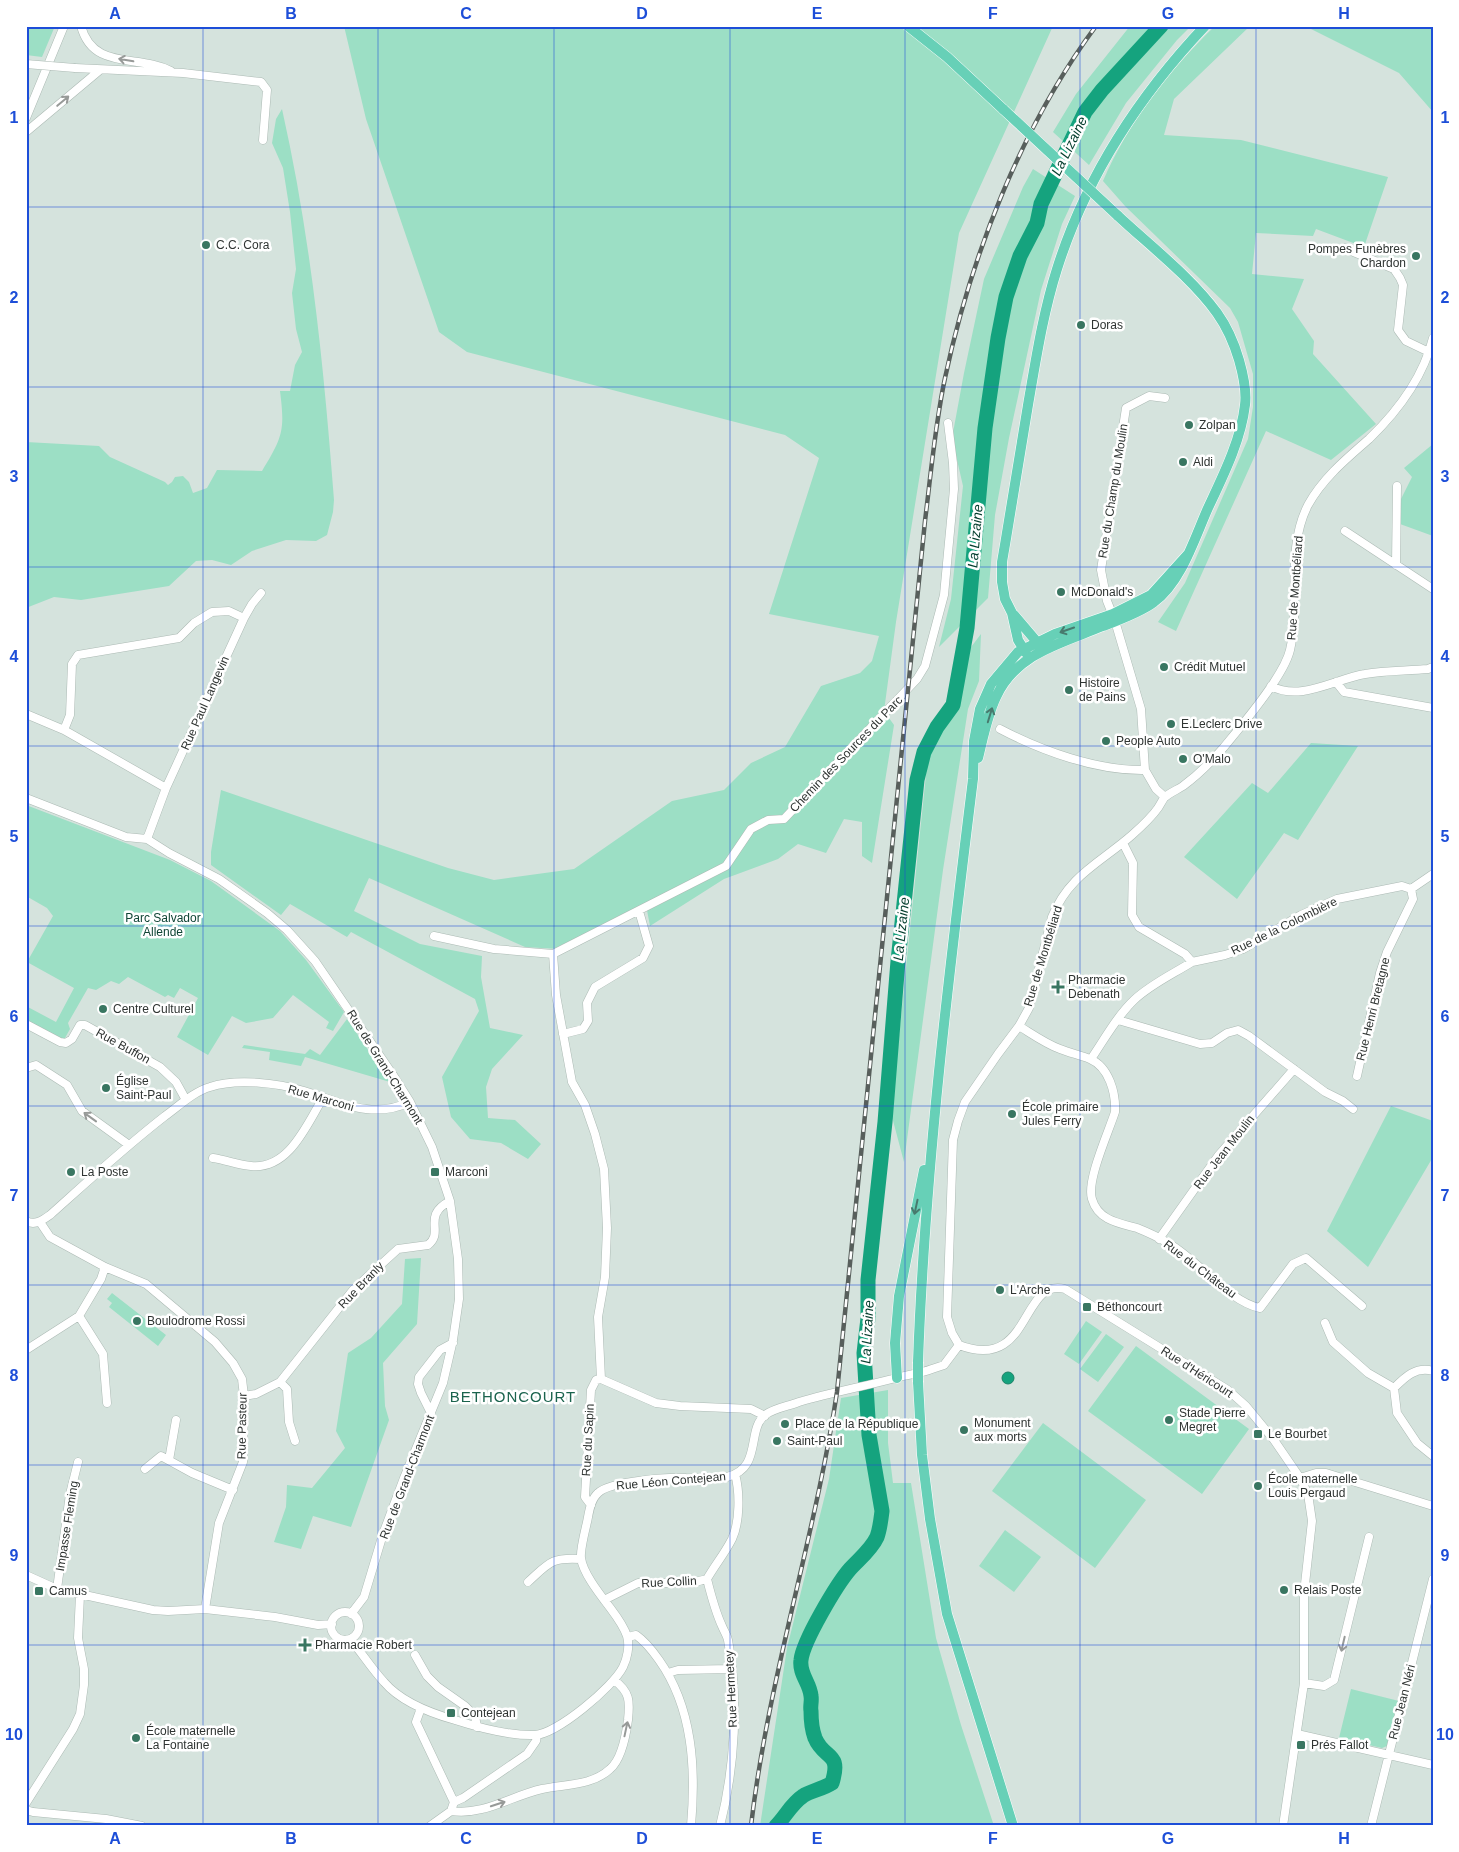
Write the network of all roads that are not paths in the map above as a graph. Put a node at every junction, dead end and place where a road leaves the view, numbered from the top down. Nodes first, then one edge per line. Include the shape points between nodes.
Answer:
1 (64, 26) edge
2 (81, 26) edge
3 (908, 26) edge
4 (1206, 26) edge
5 (26, 64) edge
6 (100, 70) junction
7 (173, 72) junction
8 (28, 111) edge
9 (26, 118) edge
10 (26, 132) edge
11 (263, 140) dead end
12 (1344, 248) dead end
13 (1433, 338) edge
14 (1429, 352) junction
15 (1165, 398) dead end
16 (948, 423) dead end
17 (1397, 486) dead end
18 (1345, 531) dead end
19 (1396, 565) junction
20 (1433, 589) edge
21 (261, 593) dead end
22 (1012, 613) junction
23 (244, 618) junction
24 (1114, 618) junction
25 (1039, 647) junction
26 (1026, 653) junction
27 (1433, 667) edge
28 (1336, 682) junction
29 (1271, 686) junction
30 (1433, 708) edge
31 (26, 714) edge
32 (1000, 729) dead end
33 (64, 730) junction
34 (1145, 770) junction
35 (166, 788) junction
36 (1165, 797) junction
37 (26, 798) edge
38 (147, 839) junction
39 (1123, 843) junction
40 (1433, 874) edge
41 (1411, 889) junction
42 (639, 911) junction
43 (434, 936) dead end
44 (553, 954) junction
45 (1192, 962) junction
46 (1118, 1020) junction
47 (26, 1024) edge
48 (1019, 1026) junction
49 (563, 1034) junction
50 (1092, 1059) junction
51 (26, 1068) edge
52 (1294, 1069) junction
53 (1357, 1076) dead end
54 (322, 1098) junction
55 (186, 1100) junction
56 (410, 1102) junction
57 (1353, 1109) dead end
58 (931, 1142) junction
59 (129, 1145) junction
60 (214, 1158) dead end
61 (450, 1201) junction
62 (26, 1221) edge
63 (40, 1222) junction
64 (1159, 1239) junction
65 (105, 1267) junction
66 (1362, 1306) dead end
67 (79, 1316) junction
68 (1325, 1322) dead end
69 (453, 1343) junction
70 (959, 1345) junction
71 (26, 1350) edge
72 (1433, 1372) edge
73 (601, 1379) junction
74 (893, 1379) junction
75 (280, 1382) junction
76 (1394, 1388) junction
77 (244, 1396) junction
78 (107, 1403) dead end
79 (431, 1413) junction
80 (765, 1416) junction
81 (176, 1420) dead end
82 (295, 1441) dead end
83 (1433, 1456) edge
84 (169, 1460) junction
85 (78, 1462) dead end
86 (144, 1469) dead end
87 (735, 1474) junction
88 (1300, 1478) junction
89 (233, 1490) junction
90 (591, 1504) junction
91 (1433, 1506) edge
92 (1369, 1537) dead end
93 (581, 1559) junction
94 (26, 1575) edge
95 (1433, 1578) edge
96 (708, 1579) junction
97 (528, 1582) dead end
98 (57, 1590) junction
99 (80, 1595) junction
100 (604, 1600) junction
101 (205, 1609) junction
102 (351, 1614) junction
103 (332, 1624) junction
104 (628, 1637) junction
105 (350, 1639) junction
106 (415, 1655) dead end
107 (731, 1669) junction
108 (668, 1673) junction
109 (614, 1680) junction
110 (1304, 1683) junction
111 (421, 1708) junction
112 (477, 1727) junction
113 (1297, 1734) junction
114 (537, 1735) junction
115 (1389, 1754) junction
116 (1433, 1765) edge
117 (454, 1802) junction
118 (26, 1803) edge
119 (26, 1810) edge
120 (450, 1811) junction
121 (142, 1826) edge
122 (430, 1826) edge
123 (691, 1826) edge
124 (720, 1826) edge
125 (1013, 1826) edge
126 (1284, 1826) edge
127 (1372, 1826) edge

1 - 8 street
7 -> 2 street via 159,65 102,56 90,46
3 - 24 main road, bridge via 947,57 1195,287 1217,313 1232,340 1244,376 1245,404 1222,478 1179,573 1154,602
4 - 22 main road via 1160,78 1119,136 1088,191 1057,268 1043,320 1002,562 1005,599
5 - 6 street, bridge
6 - 7 street
10 -> 6 street
7 - 11 street via 261,82 266,90
8 - 9 street
12 - 14 street via 1394,269 1403,285 1398,330 1406,340
13 - 14 street, Rue de Montbéliard
14 - 29 street, Rue de Montbéliard via 1403,401 1388,420 1331,473 1308,506 1297,543 1290,652
15 - 24 street, Rue du Champ du Moulin via 1149,396 1126,408 1101,570
16 - 42 street, Chemin des Sources du Parc via 954,476 944,595 928,658 920,675 784,819 768,820 751,830 726,866
17 - 19 street
18 - 19 street
19 - 20 street
21 - 23 street, Rue Paul Langevin
22 - 25 main road
22 - 26 main road via 1018,640
23 - 33 street via 229,611 212,612 179,638 78,655 72,664 70,715
23 - 35 street, Rue Paul Langevin
24 - 25 main road
24 - 34 street via 1140,709
25 - 26 main road
26 - 58 main road via 996,697 973,779
27 - 28 street via 1365,674
28 - 29 street via 1290,693
28 - 30 street via 1344,692
29 - 36 street, Rue de Montbéliard via 1223,748 1195,777
31 - 33 street
32 - 34 street via 1024,742 1062,755 1103,766
33 - 35 street
34 - 36 street
35 - 38 street, Rue Paul Langevin
36 - 39 street, Rue de Montbéliard via 1146,823
37 - 38 street, Rue de Grand-Charmont via 126,837
38 - 56 street, Rue de Grand-Charmont via 219,879 287,930 315,961
39 - 45 street via 1133,863 1132,915 1139,927 1185,954
39 - 48 street, Rue de Montbéliard via 1076,879 1057,905 1029,1008
40 - 41 street
41 - 45 street, Rue de la Colombière via 1402,886 1338,899 1301,915 1243,949
41 - 53 street, Rue Henri Bretagne via 1413,899 1380,973
42 - 44 street, Chemin des Sources du Parc
42 - 49 street via 649,946 643,958 595,987 588,1003 588,1021 583,1029
43 - 44 street via 494,949
44 - 49 street
45 - 46 street, Rue de la Colombière via 1148,989
46 - 50 street, Rue de la Colombière
46 - 52 street via 1200,1044 1212,1043 1227,1032 1238,1030
47 - 55 street, Rue Buffon via 66,1043 80,1025 85,1025 160,1067 176,1082
48 - 50 street via 1059,1049
48 - 70 street, Rue de Montbéliard via 965,1102 953,1140 947,1317
49 - 73 street via 572,1082 585,1105 604,1169 607,1228 605,1277 598,1317
50 - 64 street, Rue du Château via 1112,1083 1116,1112 1090,1185 1092,1200 1107,1219
59 -> 51 street via 82,1111 67,1085 36,1065
52 - 57 street
52 - 64 street, Rue Jean Moulin via 1218,1156
54 - 55 street, Rue Marconi via 302,1090 243,1082 210,1086
54 - 56 street, Rue Marconi via 372,1111
54 - 60 street via 296,1142 286,1154 270,1164 252,1166
55 - 59 street, Rue Marconi
56 - 61 street, Rue de Grand-Charmont via 432,1147
58 -> 74 main road via 899,1296
58 - 125 main road, bridge via 918,1362 922,1455 947,1614
59 - 63 street, Rue Marconi
61 - 69 street, Rue de Grand-Charmont via 458,1259 459,1299
61 - 75 street, Rue Branly via 436,1211 432,1242 428,1246 398,1249 356,1288
62 - 63 street via 30,1224
63 - 65 street, Rue Pasteur via 50,1237
64 - 66 street, Rue du Château via 1251,1306 1260,1308 1293,1264 1306,1258
65 - 67 street
65 - 77 street, Rue Pasteur via 146,1284 215,1342 234,1364 242,1379
67 - 71 street
67 - 78 street via 103,1354
68 - 76 street via 1333,1342 1368,1373
69 - 79 street, Rue de Grand-Charmont via 443,1384
69 - 79 street via 440,1350 419,1377 418,1384
70 - 74 street via 944,1365
70 - 88 street, Rue d'Héricourt via 985,1352 1002,1346 1011,1340 1041,1295 1049,1290 1065,1289 1228,1390 1269,1434
72 - 76 street via 1426,1369 1408,1374
73 - 80 street via 656,1403 751,1409
73 - 90 street, Rue du Sapin via 596,1380 591,1390 585,1497
74 - 80 street via 796,1403
75 - 77 street, Rue Branly
75 - 82 street via 287,1390 289,1422
76 - 83 street via 1397,1412 1417,1443
77 - 89 street, Rue Pasteur via 243,1462
79 - 102 street, Rue de Grand-Charmont via 388,1522 364,1597
80 - 87 street, Rue Léon Contejean via 750,1457
81 - 84 street
84 - 86 street via 158,1457
84 - 89 street
85 - 98 street, Impasse Fleming via 70,1494
87 - 90 street, Rue Léon Contejean via 725,1478 683,1478 609,1486 597,1493
87 - 96 street via 739,1496 737,1527
88 - 91 street via 1326,1473
88 - 110 street, Rue d'Héricourt via 1308,1494 1312,1521 1304,1593
89 - 101 street, Rue Pasteur via 219,1523
90 - 93 street
92 -> 110 street via 1334,1680 1324,1686
93 - 97 street via 555,1559
93 - 100 street
94 - 98 street
95 - 115 street, Rue Jean Néri
96 - 100 street, Rue Collin via 691,1583 638,1583
96 - 107 street, Rue Hermetey via 712,1600 728,1637
98 - 99 street
99 - 101 street via 153,1610
99 - 118 street via 78,1638 84,1686 80,1714
100 - 104 street
101 - 103 street via 318,1625
102 - 103 street via 339,1614
102 - 105 street via 357,1620 358,1629
103 - 105 street via 335,1636 342,1640
104 - 108 street via 636,1635 645,1641
104 - 109 street via 627,1658
105 - 111 street via 386,1684 400,1697
106 - 112 street via 427,1676 475,1716
107 - 108 street
107 - 124 street, Rue Hermetey via 734,1737
108 - 123 street via 686,1718 693,1757
109 - 114 street via 601,1694 553,1730
120 -> 109 street via 476,1811 541,1789 596,1780 612,1768 621,1751 629,1704 625,1688
110 - 113 street, Rue d'Héricourt
111 - 112 street
111 - 117 street via 416,1722
112 - 114 street
113 - 115 street
113 - 126 street, Rue d'Héricourt
114 - 117 street via 526,1754
115 - 116 street
115 - 127 street, Rue Jean Néri
117 - 120 street
119 - 121 street
120 - 122 street

